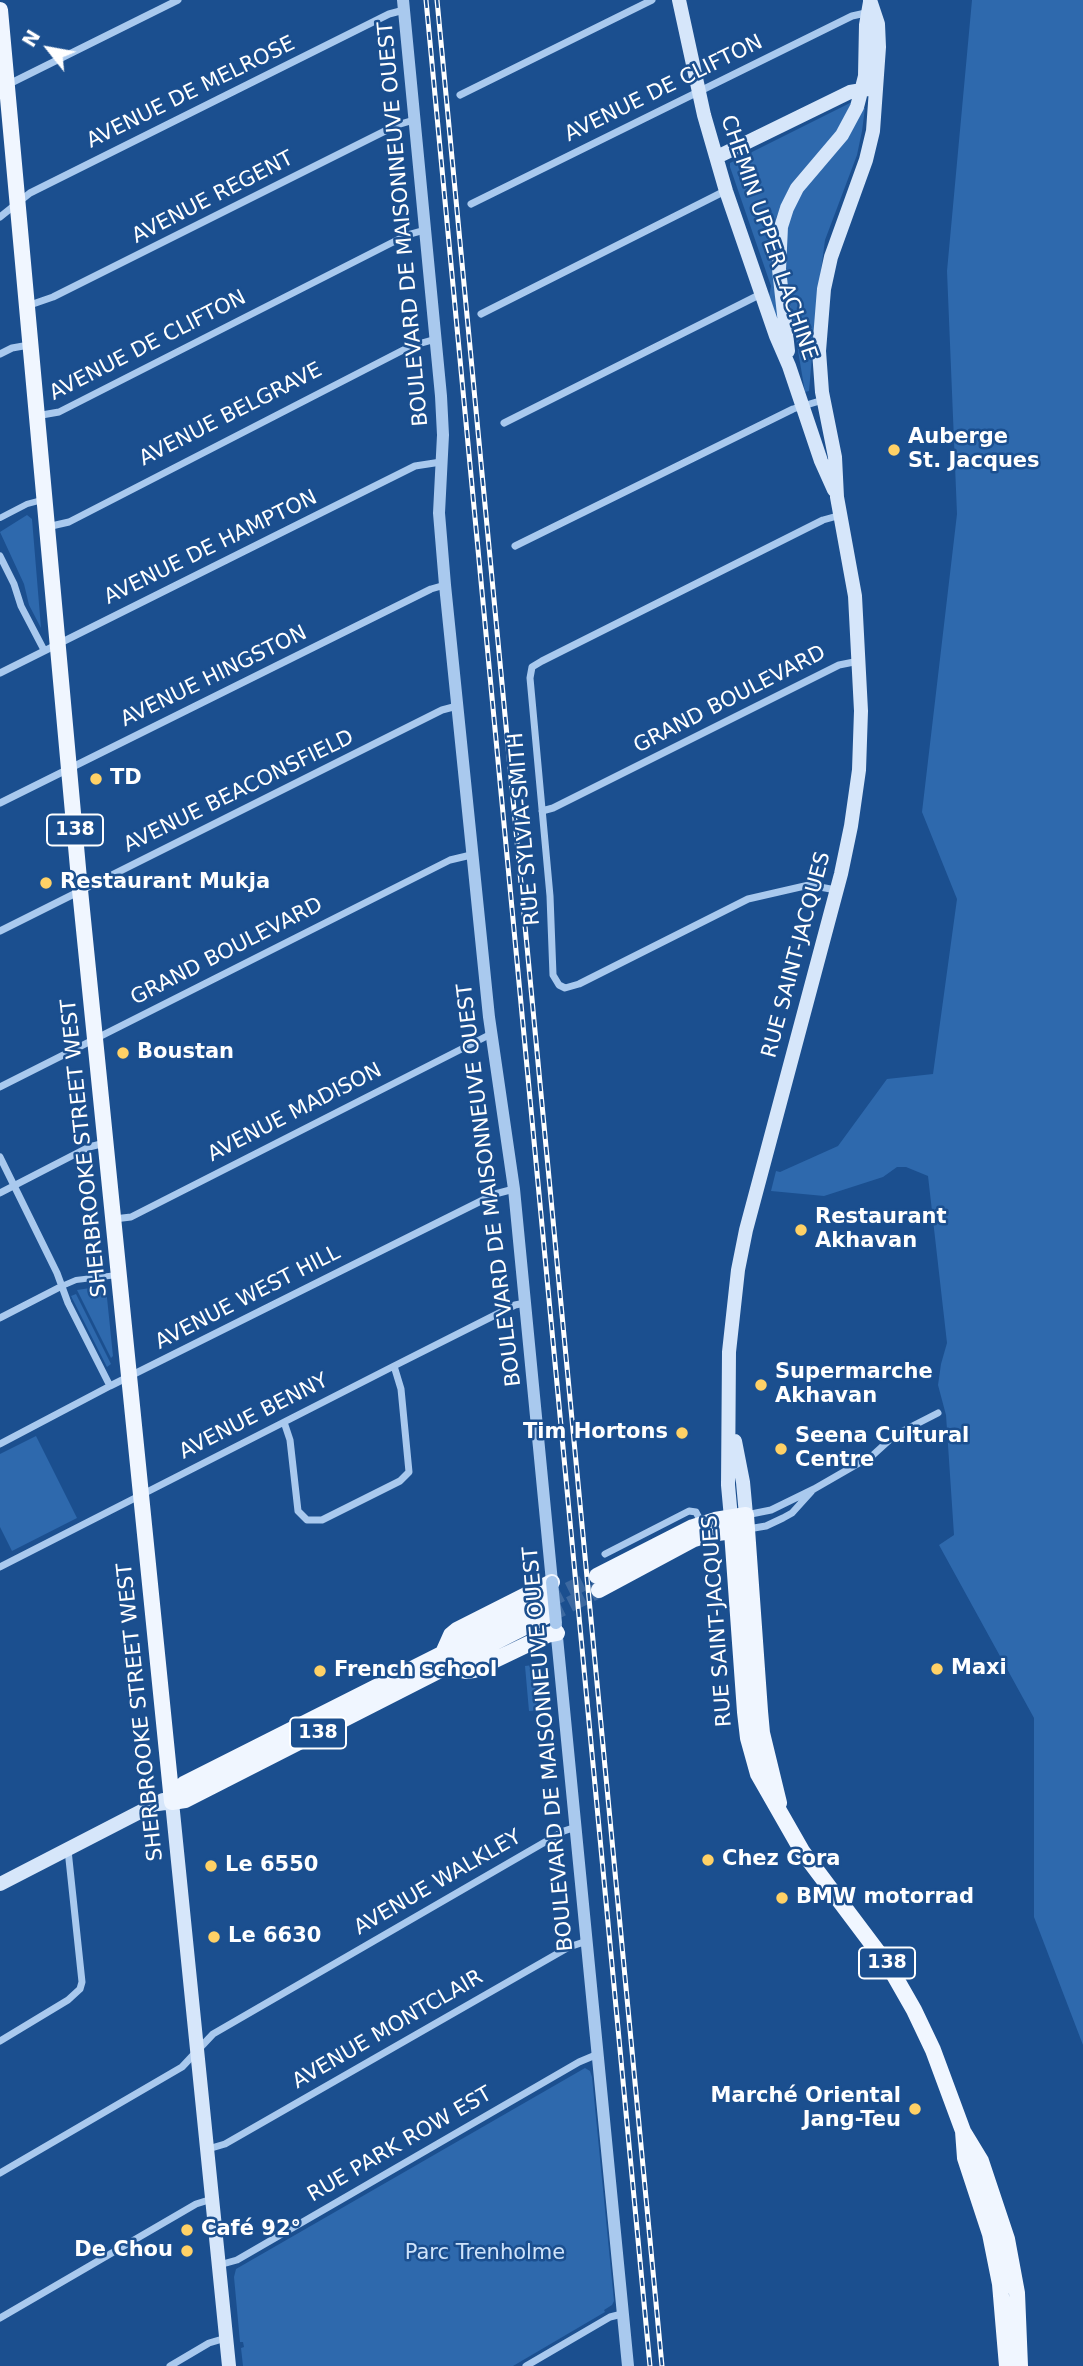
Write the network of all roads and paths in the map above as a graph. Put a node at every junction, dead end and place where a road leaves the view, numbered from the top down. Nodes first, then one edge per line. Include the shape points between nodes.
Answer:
1 (178, 0) edge
2 (652, 0) edge
3 (679, 0) edge
4 (403, 5) edge
5 (871, 6) edge
6 (0, 10) edge
7 (3, 87) edge
8 (870, 89) junction
9 (699, 91) junction
10 (460, 95) dead end
11 (414, 120) junction
12 (717, 156) junction
13 (726, 191) junction
14 (18, 204) junction
15 (471, 204) dead end
16 (0, 217) edge
17 (425, 230) junction
18 (762, 293) junction
19 (26, 306) junction
20 (481, 314) dead end
21 (436, 339) junction
22 (30, 345) junction
23 (0, 354) edge
24 (789, 366) junction
25 (824, 400) junction
26 (803, 406) junction
27 (36, 416) junction
28 (504, 423) dead end
29 (440, 462) junction
30 (837, 497) junction
31 (44, 500) junction
32 (841, 515) junction
33 (0, 517) edge
34 (46, 527) junction
35 (515, 546) dead end
36 (0, 556) edge
37 (445, 585) junction
38 (50, 647) junction
39 (859, 661) junction
40 (0, 673) edge
41 (457, 706) junction
42 (69, 769) junction
43 (0, 803) edge
44 (542, 811) junction
45 (471, 855) junction
46 (80, 890) junction
47 (836, 890) junction
48 (0, 931) edge
49 (491, 1034) junction
50 (95, 1039) junction
51 (0, 1087) edge
52 (105, 1143) junction
53 (0, 1157) edge
54 (15, 1186) junction
55 (514, 1189) junction
56 (0, 1194) edge
57 (114, 1219) junction
58 (118, 1275) junction
59 (62, 1286) junction
60 (525, 1303) junction
61 (0, 1318) edge
62 (394, 1366) junction
63 (128, 1377) junction
64 (110, 1386) junction
65 (937, 1413) dead end
66 (284, 1422) junction
67 (0, 1444) edge
68 (814, 1489) junction
69 (140, 1494) junction
70 (739, 1523) junction
71 (702, 1524) junction
72 (605, 1554) dead end
73 (0, 1567) edge
74 (552, 1582) junction
75 (552, 1618) junction
76 (447, 1660) junction
77 (167, 1800) junction
78 (577, 1827) junction
79 (68, 1850) junction
80 (0, 1884) edge
81 (587, 1941) junction
82 (0, 2040) edge
83 (197, 2051) junction
84 (598, 2054) junction
85 (962, 2130) junction
86 (207, 2149) junction
87 (0, 2173) edge
88 (212, 2199) junction
89 (219, 2265) junction
90 (622, 2314) junction
91 (0, 2318) edge
92 (226, 2338) junction
93 (170, 2366) edge
94 (229, 2366) edge
95 (526, 2366) edge
96 (628, 2366) edge
97 (1007, 2366) edge
98 (1020, 2366) edge

1 - 7 street
2 - 10 street
3 - 9 main road, CHEMIN UPPER LACHINE
4 - 11 street, BOULEVARD DE MAISONNEUVE OUEST
4 - 14 street, AVENUE DE MELROSE via 30,193
5 - 8 main road, RUE SAINT-JACQUES via 866,76
5 - 9 street, AVENUE DE CLIFTON
6 - 7 main road, SHERBROOKE STREET WEST / 138
7 - 14 main road, SHERBROOKE STREET WEST / 138
8 - 12 main road via 849,92
8 - 24 main road, RUE SAINT-JACQUES via 848,127 803,181 784,217 778,259
8 - 25 main road, RUE SAINT-JACQUES via 869,151 826,278 819,351
9 - 12 main road, CHEMIN UPPER LACHINE
9 - 15 street, AVENUE DE CLIFTON
11 - 17 street, BOULEVARD DE MAISONNEUVE OUEST
11 - 19 street, AVENUE REGENT via 53,297
12 - 13 main road, CHEMIN UPPER LACHINE
13 - 18 main road, CHEMIN UPPER LACHINE
13 - 20 street
14 - 16 street, AVENUE DE MELROSE
14 - 19 main road, SHERBROOKE STREET WEST / 138
17 - 21 street, BOULEVARD DE MAISONNEUVE OUEST
17 - 27 street, AVENUE DE CLIFTON via 54,414
18 - 24 main road, CHEMIN UPPER LACHINE
18 - 28 street
19 - 22 main road, SHERBROOKE STREET WEST / 138
21 - 29 street, BOULEVARD DE MAISONNEUVE OUEST via 443,426
21 - 34 street, AVENUE BELGRAVE via 411,346 69,522
22 - 23 street
22 - 27 main road, SHERBROOKE STREET WEST / 138
24 - 26 main road, CHEMIN UPPER LACHINE
25 - 26 street
25 - 30 main road, RUE SAINT-JACQUES
26 - 30 main road, RUE SAINT-JACQUES
26 - 35 street
27 - 31 main road, SHERBROOKE STREET WEST / 138
29 - 37 street, BOULEVARD DE MAISONNEUVE OUEST
29 - 38 street, AVENUE DE HAMPTON via 415,466
30 - 32 main road, RUE SAINT-JACQUES
31 - 33 street
31 - 34 main road, SHERBROOKE STREET WEST / 138
32 - 39 main road, RUE SAINT-JACQUES via 855,596
32 - 44 street, RUE SYLVIA-SMITH via 532,667
34 - 38 main road, SHERBROOKE STREET WEST / 138
36 - 38 street via 21,606
37 - 41 street, BOULEVARD DE MAISONNEUVE OUEST
37 - 42 street, AVENUE HINGSTON
38 - 40 street, AVENUE DE HAMPTON
38 - 42 main road, SHERBROOKE STREET WEST / 138
39 - 44 street, GRAND BOULEVARD via 839,665
39 - 47 main road, RUE SAINT-JACQUES via 859,770
41 - 45 street, BOULEVARD DE MAISONNEUVE OUEST
41 - 46 street, AVENUE BEACONSFIELD
42 - 43 street, AVENUE HINGSTON
42 - 46 main road, SHERBROOKE STREET WEST / 138
44 - 47 street, RUE SYLVIA-SMITH via 553,975 561,987 579,984 748,900 807,885
45 - 49 street, BOULEVARD DE MAISONNEUVE OUEST
45 - 50 street, GRAND BOULEVARD via 450,860
46 - 48 street, AVENUE BEACONSFIELD
46 - 50 main road, SHERBROOKE STREET WEST / 138
47 - 70 main road, RUE SAINT-JACQUES via 743,1244 731,1319 728,1485
49 - 55 street, BOULEVARD DE MAISONNEUVE OUEST
49 - 57 street, AVENUE MADISON via 131,1217
50 - 51 street, GRAND BOULEVARD
50 - 52 main road, SHERBROOKE STREET WEST / 138
52 - 54 street
52 - 57 main road, SHERBROOKE STREET WEST / 138
53 - 54 street
54 - 56 street
54 - 59 street
55 - 60 street, BOULEVARD DE MAISONNEUVE OUEST
55 - 63 street, AVENUE WEST HILL via 495,1194
57 - 58 main road, SHERBROOKE STREET WEST / 138
58 - 59 street
58 - 63 main road, SHERBROOKE STREET WEST / 138
59 - 61 street
59 - 64 street
60 - 62 street, AVENUE BENNY
60 - 74 street, BOULEVARD DE MAISONNEUVE OUEST
62 - 66 street, AVENUE BENNY
62 - 66 street via 401,1389 409,1472 322,1520 307,1520 298,1511
63 - 64 street, AVENUE WEST HILL
63 - 69 main road, SHERBROOKE STREET WEST / 138
64 - 67 street, AVENUE WEST HILL
65 - 68 street
66 - 69 street, AVENUE BENNY
68 - 70 street
68 - 70 street via 783,1518 766,1526
69 - 73 street, AVENUE BENNY
69 - 77 main road, SHERBROOKE STREET WEST / 138
70 - 71 main road
70 - 71 main road via 598,1583
70 - 85 main road, RUE SAINT-JACQUES / 138 via 748,1738 761,1783 802,1851 900,1984 933,2049
71 - 72 street via 692,1511
74 - 75 street, BOULEVARD DE MAISONNEUVE OUEST, bridge
74 - 76 main road via 457,1630 449,1638
75 - 76 main road, 138
75 - 76 main road via 547,1635 474,1670 465,1671
75 - 78 street, BOULEVARD DE MAISONNEUVE OUEST
76 - 77 main road, 138 via 185,1800
77 - 79 main road
77 - 83 main road, SHERBROOKE STREET WEST
78 - 81 street, BOULEVARD DE MAISONNEUVE OUEST
78 - 83 street, AVENUE WALKLEY via 216,2032
79 - 80 main road
79 - 82 street via 80,1989
81 - 84 street, BOULEVARD DE MAISONNEUVE OUEST
81 - 86 street, AVENUE MONTCLAIR via 569,1947 225,2144
83 - 86 main road, SHERBROOKE STREET WEST
83 - 87 street, AVENUE WALKLEY via 182,2067
84 - 89 street, RUE PARK ROW EST via 237,2260
84 - 90 street, BOULEVARD DE MAISONNEUVE OUEST
85 - 97 main road, RUE SAINT-JACQUES / 138 via 965,2158 999,2276
85 - 98 main road, RUE SAINT-JACQUES / 138 via 981,2161 1007,2239 1017,2293
86 - 88 main road, SHERBROOKE STREET WEST
88 - 89 main road, SHERBROOKE STREET WEST
88 - 91 street via 195,2204
89 - 92 main road, SHERBROOKE STREET WEST
90 - 95 street
90 - 96 street, BOULEVARD DE MAISONNEUVE OUEST
92 - 93 street
92 - 94 main road

